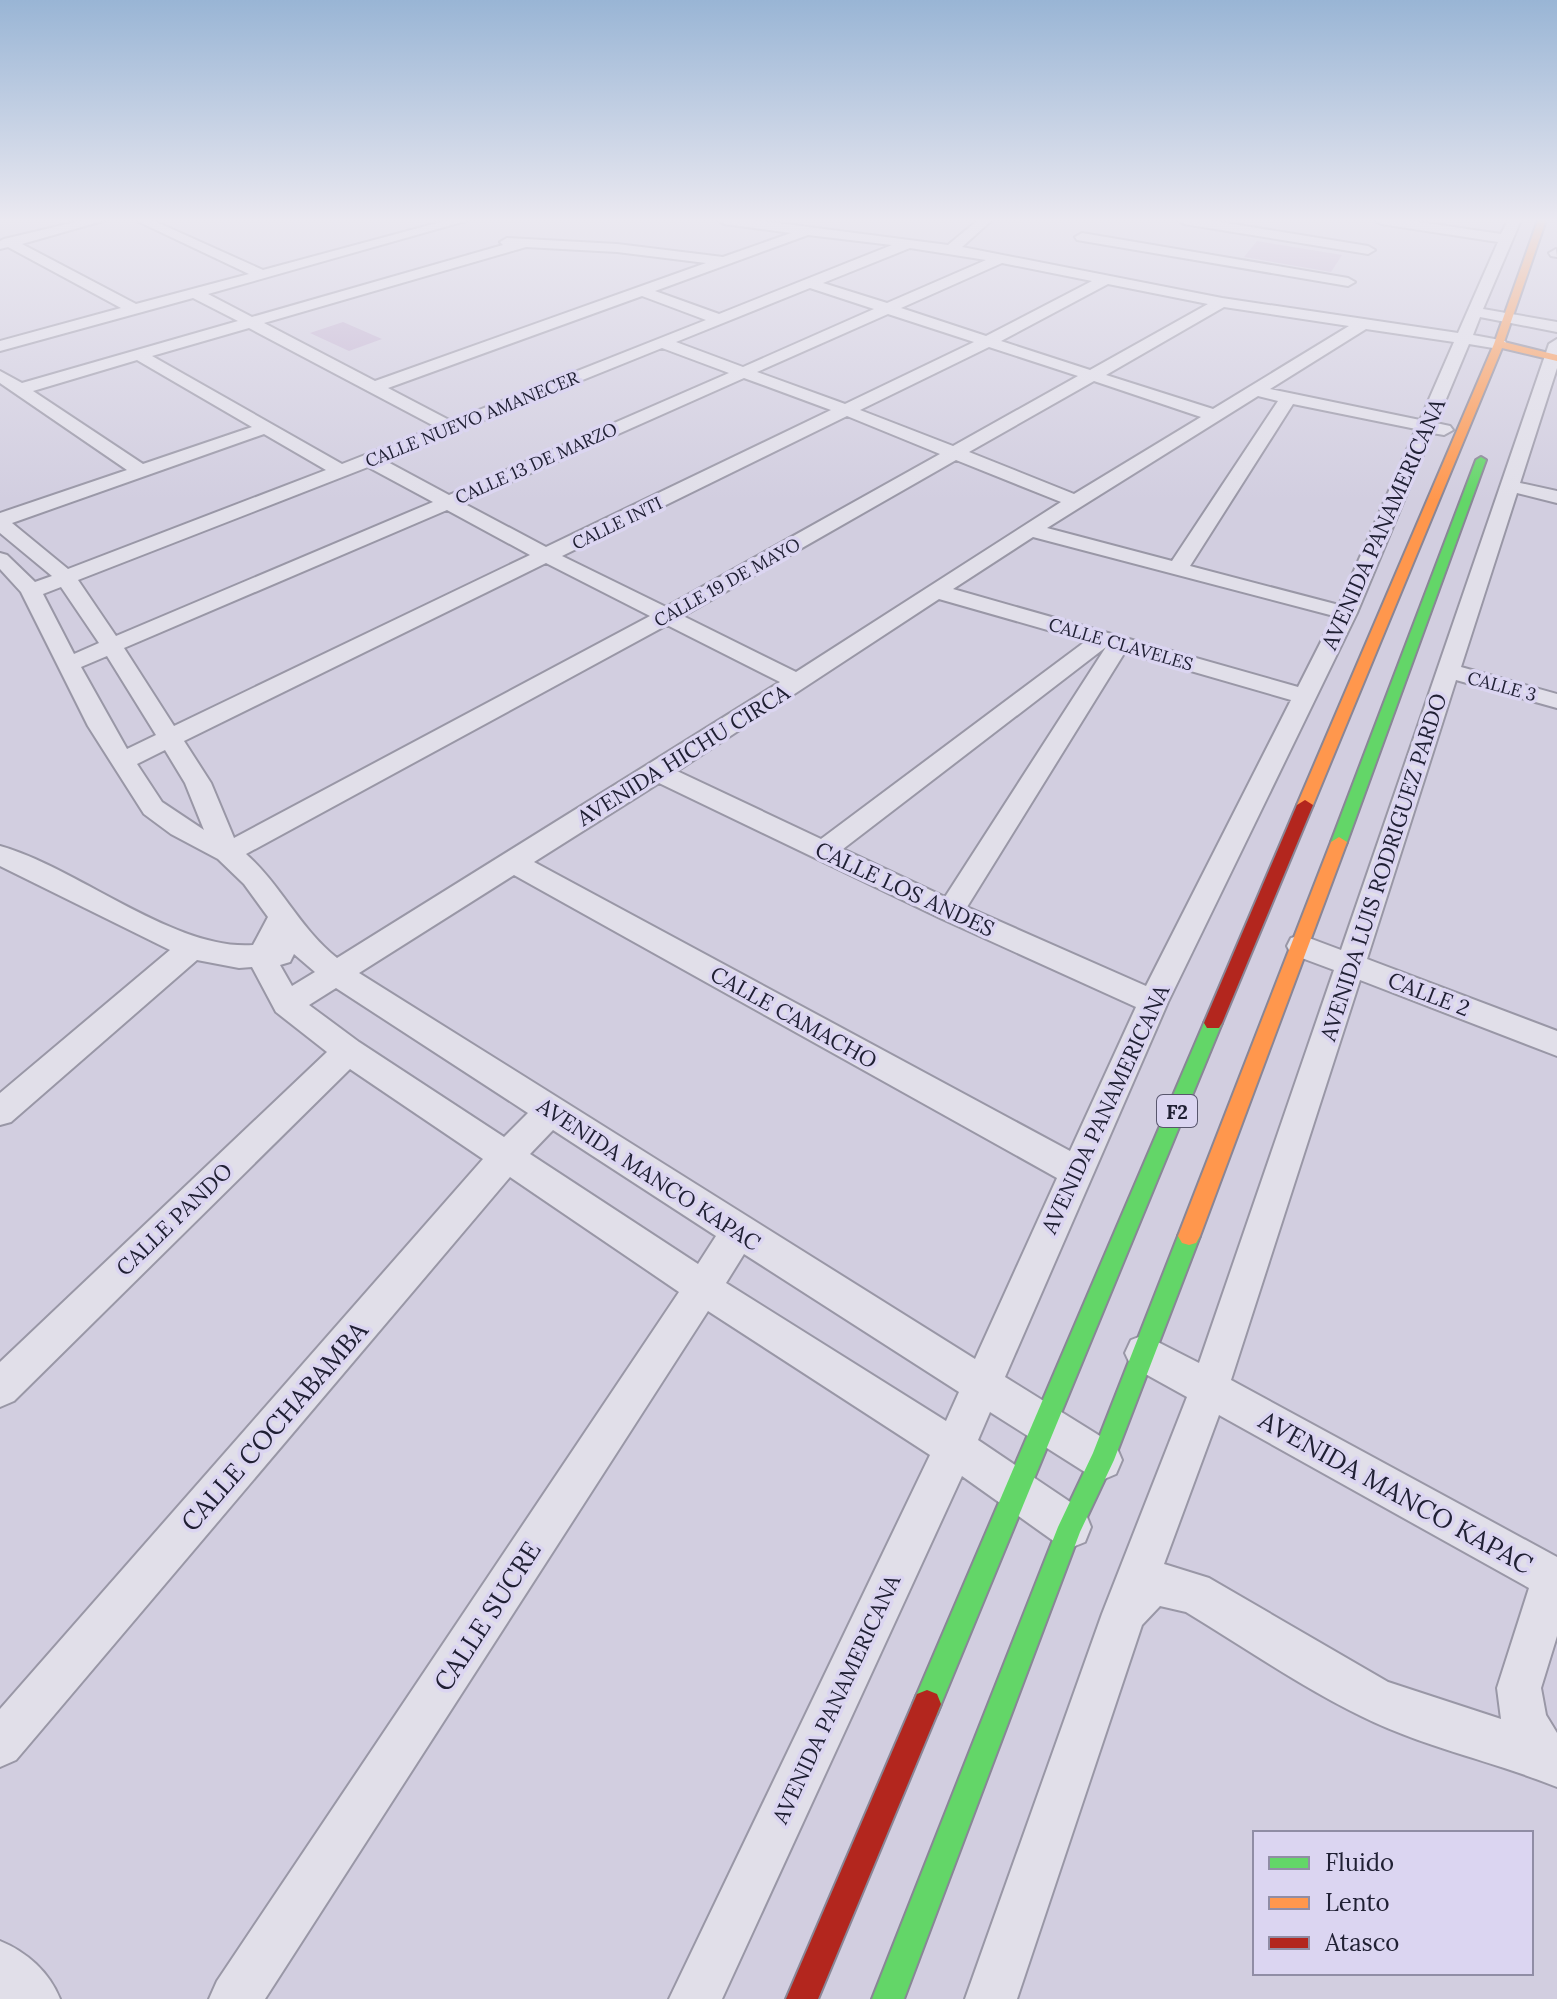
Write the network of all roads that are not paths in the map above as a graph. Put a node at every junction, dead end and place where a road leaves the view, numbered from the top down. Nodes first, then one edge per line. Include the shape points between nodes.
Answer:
1 (114, 313) edge
2 (235, 313) edge
3 (282, 313) edge
4 (580, 313) edge
5 (703, 313) edge
6 (738, 313) edge
7 (874, 313) edge
8 (897, 313) edge
9 (1041, 313) edge
10 (1203, 313) edge
11 (1363, 313) edge
12 (1474, 313) edge
13 (1510, 313) edge
14 (1508, 318) junction
15 (721, 320) junction
16 (252, 322) junction
17 (1363, 324) junction
18 (1469, 325) junction
19 (1557, 327) edge
20 (1528, 335) junction
21 (986, 342) junction
22 (663, 343) junction
23 (1499, 344) junction
24 (0, 346) edge
25 (1556, 349) edge
26 (139, 355) junction
27 (743, 372) junction
28 (0, 376) edge
29 (1093, 377) junction
30 (375, 387) junction
31 (21, 389) junction
32 (1256, 391) junction
33 (1287, 399) junction
34 (846, 410) junction
35 (1216, 416) junction
36 (1426, 426) junction
37 (450, 427) junction
38 (263, 429) junction
39 (1462, 433) junction
40 (1489, 439) dead end
41 (956, 453) junction
42 (369, 460) junction
43 (341, 471) junction
44 (142, 472) junction
45 (1510, 486) junction
46 (1557, 497) edge
47 (1077, 502) junction
48 (447, 503) junction
49 (0, 522) edge
50 (1030, 530) junction
51 (547, 556) junction
52 (0, 559) edge
53 (1178, 568) junction
54 (65, 578) junction
55 (31, 591) junction
56 (935, 591) junction
57 (1346, 613) junction
58 (668, 615) junction
59 (1111, 641) junction
60 (111, 646) junction
61 (69, 664) junction
62 (1448, 671) junction
63 (798, 682) junction
64 (1306, 697) junction
65 (1557, 701) edge
66 (169, 738) junction
67 (122, 761) junction
68 (658, 772) junction
69 (824, 850) junction
70 (227, 853) junction
71 (513, 862) junction
72 (5, 864) edge
73 (950, 911) junction
74 (282, 916) junction
75 (1301, 946) junction
76 (192, 948) junction
77 (306, 949) junction
78 (261, 957) junction
79 (1350, 964) junction
80 (336, 973) junction
81 (1153, 1002) junction
82 (287, 1004) junction
83 (1557, 1044) edge
84 (348, 1051) junction
85 (551, 1111) junction
86 (0, 1112) edge
87 (507, 1156) junction
88 (1076, 1171) junction
89 (739, 1232) junction
90 (703, 1288) junction
91 (1144, 1353) junction
92 (982, 1385) junction
93 (0, 1388) edge
94 (1209, 1389) junction
95 (1046, 1423) junction
96 (954, 1448) junction
97 (1102, 1460) junction
98 (1018, 1489) junction
99 (1070, 1527) junction
100 (1555, 1573) edge
101 (1124, 1614) junction
102 (0, 1744) edge
103 (1551, 1760) edge
104 (0, 1966) edge
105 (34, 1999) edge
106 (235, 1999) edge
107 (695, 1999) edge
108 (802, 1999) edge
109 (888, 1999) edge
110 (991, 1999) edge

1 - 24 street
2 - 16 street
3 - 16 street
4 - 30 street
5 - 15 street
6 - 15 street, CALLE NUEVO AMANECER
7 - 27 street, CALLE 13 DE MARZO
8 - 21 street
9 - 21 street, CALLE INTI
10 - 29 street, CALLE 19 DE MAYO
11 - 17 street
12 - 18 street, AVENIDA PANAMERICANA
13 - 14 main road, AVENIDA PANAMERICANA / F2
14 - 18 street
14 - 20 street
14 - 23 main road, AVENIDA PANAMERICANA / F2
15 - 22 street, CALLE NUEVO AMANECER
16 - 26 street
16 - 30 street
17 - 18 street
17 - 32 street, AVENIDA HICHU CIRCA
18 - 23 street
18 - 36 street, AVENIDA PANAMERICANA
19 - 20 street
20 - 23 main road
20 - 25 main road
21 - 29 street
21 - 34 street, CALLE INTI
22 - 27 street
22 - 37 street, CALLE NUEVO AMANECER
23 - 39 main road, AVENIDA PANAMERICANA / F2
25 - 45 street, AVENIDA LUIS RODRIGUEZ PARDO
26 - 31 street
26 - 38 street
27 - 34 street
27 - 48 street, CALLE 13 DE MARZO
28 - 31 street
29 - 35 street
29 - 41 street, CALLE 19 DE MAYO
30 - 37 street
31 - 44 street
32 - 33 street
32 - 35 street, AVENIDA HICHU CIRCA
33 - 36 street
33 - 53 street
34 - 41 street
34 - 51 street, CALLE INTI
35 - 47 street, AVENIDA HICHU CIRCA
36 - 39 street
36 - 57 street, AVENIDA PANAMERICANA
37 - 42 street, CALLE NUEVO AMANECER
38 - 43 street
38 - 44 street
39 - 95 main road, AVENIDA PANAMERICANA / F2
40 - 75 main road, F2
41 - 47 street
41 - 58 street, CALLE 19 DE MAYO
42 - 43 street, CALLE NUEVO AMANECER
42 - 48 street
43 - 54 street, CALLE NUEVO AMANECER
44 - 49 street
45 - 46 street
45 - 62 street, AVENIDA LUIS RODRIGUEZ PARDO
47 - 50 street, AVENIDA HICHU CIRCA
48 - 51 street
48 - 60 street, CALLE 13 DE MARZO
49 - 54 street
50 - 53 street
50 - 56 street, AVENIDA HICHU CIRCA
51 - 58 street
51 - 66 street, CALLE INTI
52 - 55 street
53 - 57 street
54 - 55 street, CALLE NUEVO AMANECER
54 - 60 street
55 - 61 street
56 - 59 street, CALLE CLAVELES
56 - 63 street, AVENIDA HICHU CIRCA
57 - 64 street, AVENIDA PANAMERICANA
58 - 63 street
58 - 70 street, CALLE 19 DE MAYO
59 - 64 street, CALLE CLAVELES
59 - 69 street
59 - 73 street
60 - 61 street, CALLE 13 DE MARZO
60 - 66 street
61 - 67 street
62 - 65 street, CALLE 3
62 - 79 street, AVENIDA LUIS RODRIGUEZ PARDO
63 - 68 street, AVENIDA HICHU CIRCA
64 - 81 street, AVENIDA PANAMERICANA
66 - 67 street, CALLE INTI
66 - 70 street via 198,783
67 - 70 street via 153,808
68 - 69 street, CALLE LOS ANDES
68 - 71 street, AVENIDA HICHU CIRCA
69 - 73 street, CALLE LOS ANDES
70 - 74 street, AVENIDA MANCO KAPAC via 254,877
71 - 80 street, AVENIDA HICHU CIRCA
71 - 88 street, CALLE CAMACHO
72 - 76 street
73 - 81 street, CALLE LOS ANDES
74 - 77 street, AVENIDA MANCO KAPAC
74 - 78 street
75 - 79 street, CALLE 2
75 - 91 main road, F2
76 - 78 street
76 - 86 street
77 - 78 street
77 - 80 street, AVENIDA MANCO KAPAC
78 - 82 street
79 - 83 street, CALLE 2
79 - 94 street, AVENIDA LUIS RODRIGUEZ PARDO
80 - 82 street, AVENIDA HICHU CIRCA
80 - 85 street, AVENIDA MANCO KAPAC
81 - 88 street, AVENIDA PANAMERICANA
82 - 84 street
84 - 87 street
84 - 93 street, CALLE PANDO
85 - 87 street, CALLE COCHABAMBA
85 - 89 street, AVENIDA MANCO KAPAC
87 - 90 street
87 - 102 street, CALLE COCHABAMBA
88 - 92 street, AVENIDA PANAMERICANA
89 - 90 street, CALLE SUCRE
89 - 92 street, AVENIDA MANCO KAPAC
90 - 96 street
90 - 106 street, CALLE SUCRE
91 - 94 street, AVENIDA MANCO KAPAC
91 - 97 main road, F2
92 - 95 street, AVENIDA MANCO KAPAC
92 - 96 street, AVENIDA PANAMERICANA
94 - 100 street, AVENIDA MANCO KAPAC
94 - 101 street
95 - 97 street, AVENIDA MANCO KAPAC
95 - 98 main road, AVENIDA PANAMERICANA / F2
96 - 98 street
96 - 107 street, AVENIDA PANAMERICANA
97 - 99 main road, F2
98 - 99 street
98 - 108 main road, AVENIDA PANAMERICANA / F2
99 - 109 main road, F2
100 - 103 street, AVENIDA MANCO KAPAC via 1519,1688 1524,1722
101 - 103 street via 1153,1583 1194,1593 1376,1700
101 - 110 street
104 - 105 street

